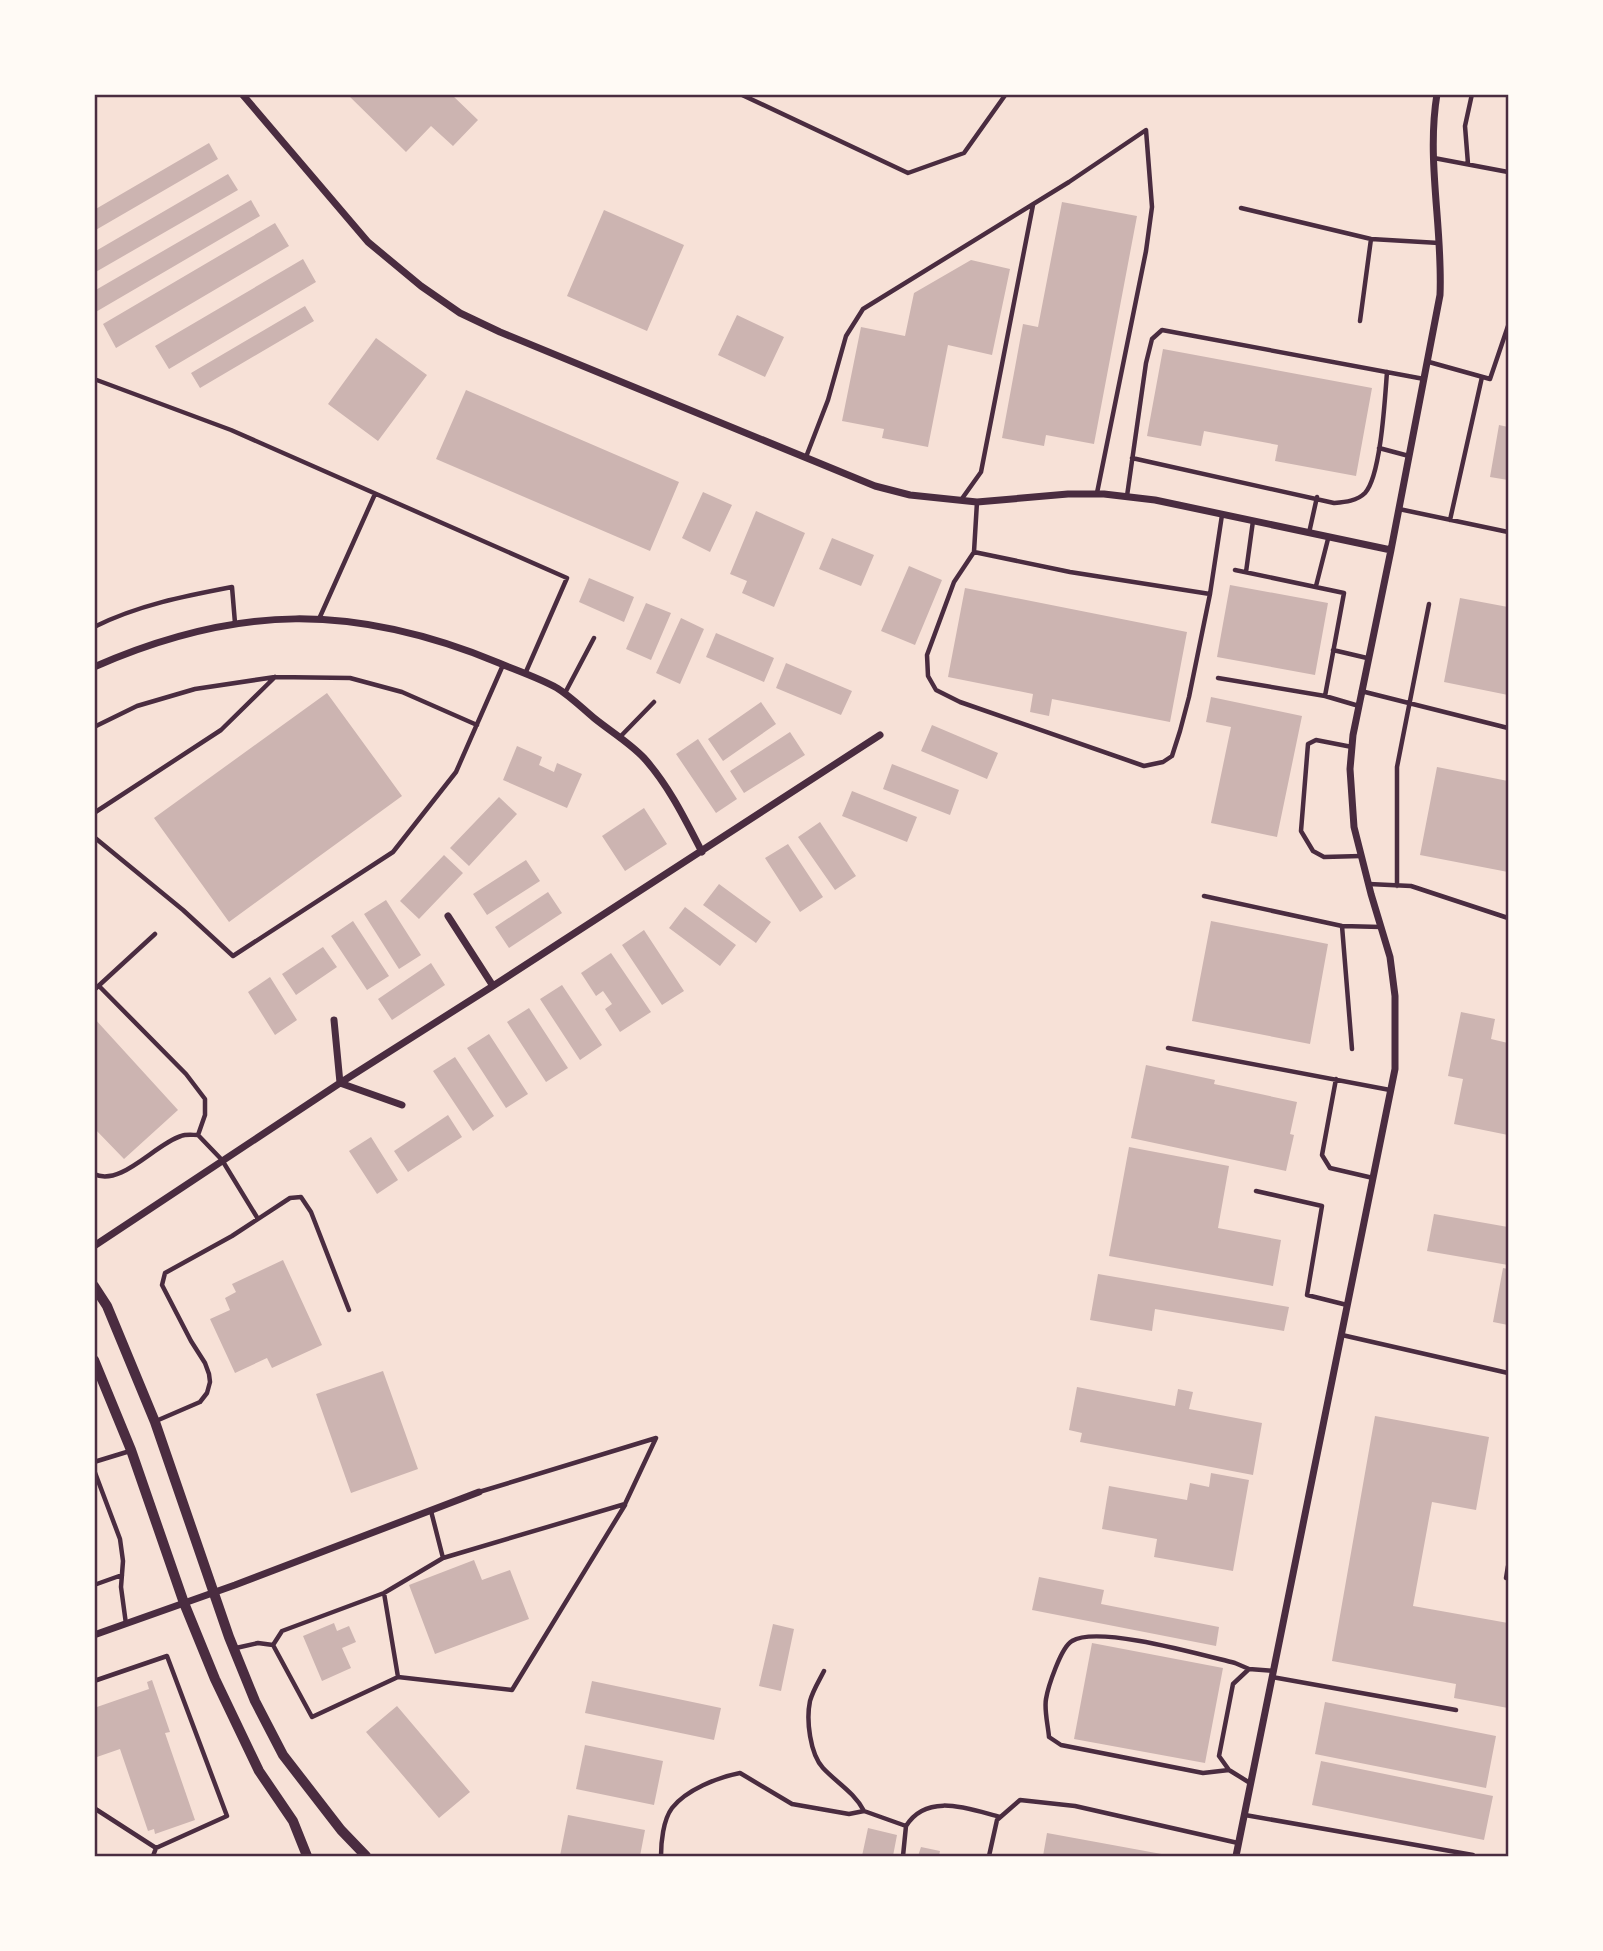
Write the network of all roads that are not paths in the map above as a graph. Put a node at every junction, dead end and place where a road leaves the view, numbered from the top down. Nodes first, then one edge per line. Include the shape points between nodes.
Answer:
1 (242, 94) edge
2 (740, 94) edge
3 (1006, 94) edge
4 (1437, 94) edge
5 (1472, 94) edge
6 (1433, 157) junction
7 (1468, 164) junction
8 (1508, 172) edge
9 (1033, 204) junction
10 (1241, 208) dead end
11 (1370, 239) junction
12 (1440, 243) junction
13 (1360, 321) dead end
14 (1508, 326) edge
15 (1429, 362) junction
16 (1387, 372) junction
17 (1482, 377) junction
18 (94, 379) edge
19 (1425, 379) junction
20 (1379, 448) junction
21 (1410, 456) junction
22 (805, 458) junction
23 (1132, 458) junction
24 (375, 494) junction
25 (1097, 494) junction
26 (1126, 497) junction
27 (1317, 497) junction
28 (960, 501) junction
29 (977, 502) junction
30 (1399, 509) junction
31 (1222, 515) junction
32 (1450, 520) junction
33 (1253, 521) junction
34 (1508, 532) edge
35 (1309, 533) junction
36 (1328, 539) junction
37 (1391, 550) junction
38 (974, 552) junction
39 (1236, 570) dead end
40 (1246, 572) junction
41 (1316, 586) junction
42 (1210, 594) junction
43 (1429, 604) dead end
44 (318, 619) junction
45 (235, 623) junction
46 (94, 627) edge
47 (594, 638) dead end
48 (1333, 650) junction
49 (1367, 658) junction
50 (503, 665) junction
51 (94, 667) edge
52 (525, 674) junction
53 (275, 677) junction
54 (1218, 678) dead end
55 (1362, 691) junction
56 (565, 694) junction
57 (1325, 696) junction
58 (654, 702) dead end
59 (1409, 703) junction
60 (1359, 706) junction
61 (477, 725) junction
62 (94, 727) edge
63 (1508, 728) edge
64 (880, 735) dead end
65 (619, 738) junction
66 (1352, 747) junction
67 (94, 813) edge
68 (94, 837) edge
69 (702, 852) junction
70 (1361, 856) junction
71 (1368, 884) junction
72 (1397, 886) junction
73 (1204, 896) dead end
74 (448, 916) dead end
75 (1508, 918) edge
76 (1342, 926) junction
77 (1381, 926) junction
78 (155, 934) dead end
79 (493, 986) junction
80 (97, 988) edge
81 (334, 1020) dead end
82 (1168, 1048) dead end
83 (1353, 1049) dead end
84 (1336, 1079) junction
85 (340, 1083) junction
86 (1391, 1090) junction
87 (402, 1105) dead end
88 (198, 1135) junction
89 (222, 1160) junction
90 (94, 1174) edge
91 (1374, 1178) junction
92 (1256, 1191) dead end
93 (258, 1219) junction
94 (94, 1246) edge
95 (94, 1286) edge
96 (1348, 1305) junction
97 (349, 1310) dead end
98 (1342, 1335) junction
99 (94, 1360) edge
100 (1508, 1373) edge
101 (155, 1422) junction
102 (131, 1450) junction
103 (94, 1462) edge
104 (94, 1470) edge
105 (479, 1492) joint
106 (625, 1504) junction
107 (431, 1511) junction
108 (443, 1558) junction
109 (1508, 1566) edge
110 (122, 1576) junction
111 (1506, 1578) dead end
112 (94, 1585) edge
113 (215, 1592) junction
114 (384, 1593) junction
115 (184, 1603) junction
116 (126, 1624) junction
117 (94, 1635) edge
118 (273, 1645) junction
119 (234, 1649) junction
120 (1249, 1669) junction
121 (824, 1671) dead end
122 (1273, 1674) junction
123 (398, 1676) junction
124 (94, 1681) edge
125 (1456, 1710) dead end
126 (1229, 1770) junction
127 (1251, 1784) junction
128 (94, 1808) edge
129 (864, 1811) junction
130 (1244, 1814) junction
131 (1001, 1817) junction
132 (906, 1826) junction
133 (1238, 1843) junction
134 (156, 1848) junction
135 (1473, 1855) edge
136 (153, 1857) edge
137 (307, 1857) edge
138 (366, 1857) edge
139 (661, 1857) edge
140 (903, 1857) edge
141 (989, 1857) edge
142 (1236, 1857) edge

1 - 22 street via 368,242 460,313
2 - 3 lane via 908,173 964,153
4 - 6 street
5 - 7 lane via 1465,126
6 - 7 lane
6 - 12 street
7 - 8 lane
9 - 22 lane via 863,309 846,336
9 - 25 lane via 1146,130 1151,218
9 - 28 lane via 981,472
10 - 11 lane
11 - 12 lane
11 - 13 lane
12 - 15 street via 1440,295
14 - 17 lane via 1490,379
15 - 17 lane
15 - 19 street
16 - 19 lane
16 - 20 lane
16 - 23 lane via 1162,330 1149,351
17 - 32 lane
18 - 24 lane via 231,430
19 - 21 street
20 - 21 lane
20 - 27 lane via 1372,480 1359,498 1334,503
21 - 30 street
22 - 28 street via 875,486
23 - 26 lane
23 - 27 lane
24 - 44 lane
24 - 52 lane via 566,578
25 - 26 street
25 - 29 street
26 - 31 street
27 - 35 lane
28 - 29 street
29 - 38 lane
30 - 32 lane
30 - 37 street
31 - 33 street
31 - 42 lane
32 - 34 lane
33 - 35 street
33 - 40 lane
35 - 36 street
36 - 37 street
36 - 41 lane
37 - 49 street
38 - 42 lane
38 - 42 lane via 954,582 927,655 928,676 936,690 1144,766 1172,756
39 - 40 lane
40 - 41 lane
41 - 48 lane via 1344,593
43 - 59 lane
44 - 45 street
44 - 50 street via 422,634
45 - 46 lane via 232,587 172,599
45 - 51 street via 173,637
47 - 56 lane
48 - 49 lane
48 - 57 lane
49 - 55 street
50 - 52 street
50 - 61 lane
52 - 56 street
53 - 61 lane via 350,678 402,692
53 - 62 lane via 195,689 137,706
53 - 67 lane via 221,730
54 - 57 lane
55 - 59 lane
55 - 60 street
56 - 65 street
57 - 60 lane
58 - 65 lane
59 - 63 lane
59 - 72 lane via 1397,767
60 - 66 street
61 - 68 lane via 456,772 393,852 233,956
64 - 69 street
65 - 69 street via 643,757 677,801
66 - 70 street via 1351,794
66 - 70 lane via 1316,740 1308,744 1301,831 1313,851 1324,858
69 - 79 street
70 - 71 street
71 - 72 lane
71 - 77 street
72 - 75 lane
73 - 76 lane
74 - 79 street
76 - 77 lane
76 - 83 lane
77 - 86 street via 1395,996
78 - 80 lane
79 - 85 street
80 - 88 lane via 205,1098
81 - 85 street
82 - 84 lane
84 - 86 lane
84 - 91 lane via 1322,1155 1330,1168
85 - 87 street
85 - 89 street
86 - 91 street
88 - 89 lane
88 - 90 lane via 183,1135 116,1176
89 - 93 lane
89 - 94 street
91 - 96 street
92 - 96 lane via 1322,1206 1307,1296
93 - 97 lane via 290,1198 301,1197
93 - 101 lane via 165,1273 162,1285 205,1363 210,1382 200,1402
95 - 101 main road via 107,1306
96 - 98 street
98 - 100 lane
98 - 122 street
99 - 102 main road
101 - 113 main road
102 - 103 lane
102 - 115 main road
104 - 110 lane via 120,1539
105 - 106 lane via 656,1438
105 - 107 street
106 - 108 lane
106 - 123 lane via 512,1690
107 - 108 lane
107 - 113 street
108 - 114 lane
109 - 111 lane
110 - 112 lane
110 - 116 lane
113 - 115 street
113 - 119 main road
114 - 118 lane via 282,1631
114 - 123 lane
115 - 116 street
115 - 137 main road via 238,1730 293,1821
116 - 117 street
118 - 119 lane via 258,1643
118 - 123 lane via 312,1717
119 - 138 main road via 283,1755
120 - 122 lane
120 - 126 lane via 1233,1684 1219,1756
120 - 126 lane via 1136,1641 1091,1636 1071,1641 1062,1653 1046,1700 1049,1737 1061,1745 1203,1773
121 - 129 lane via 808,1711 815,1754
122 - 125 lane
122 - 127 street
124 - 134 lane via 167,1656 227,1815
126 - 127 lane
127 - 130 street
128 - 134 lane
129 - 132 lane
129 - 139 lane via 849,1814 792,1804 747,1776 734,1774 708,1783 672,1808
130 - 133 street
130 - 135 lane
131 - 132 lane via 939,1805
131 - 133 lane via 1020,1800 1075,1806
131 - 141 lane
132 - 140 lane
133 - 142 street
134 - 136 lane

